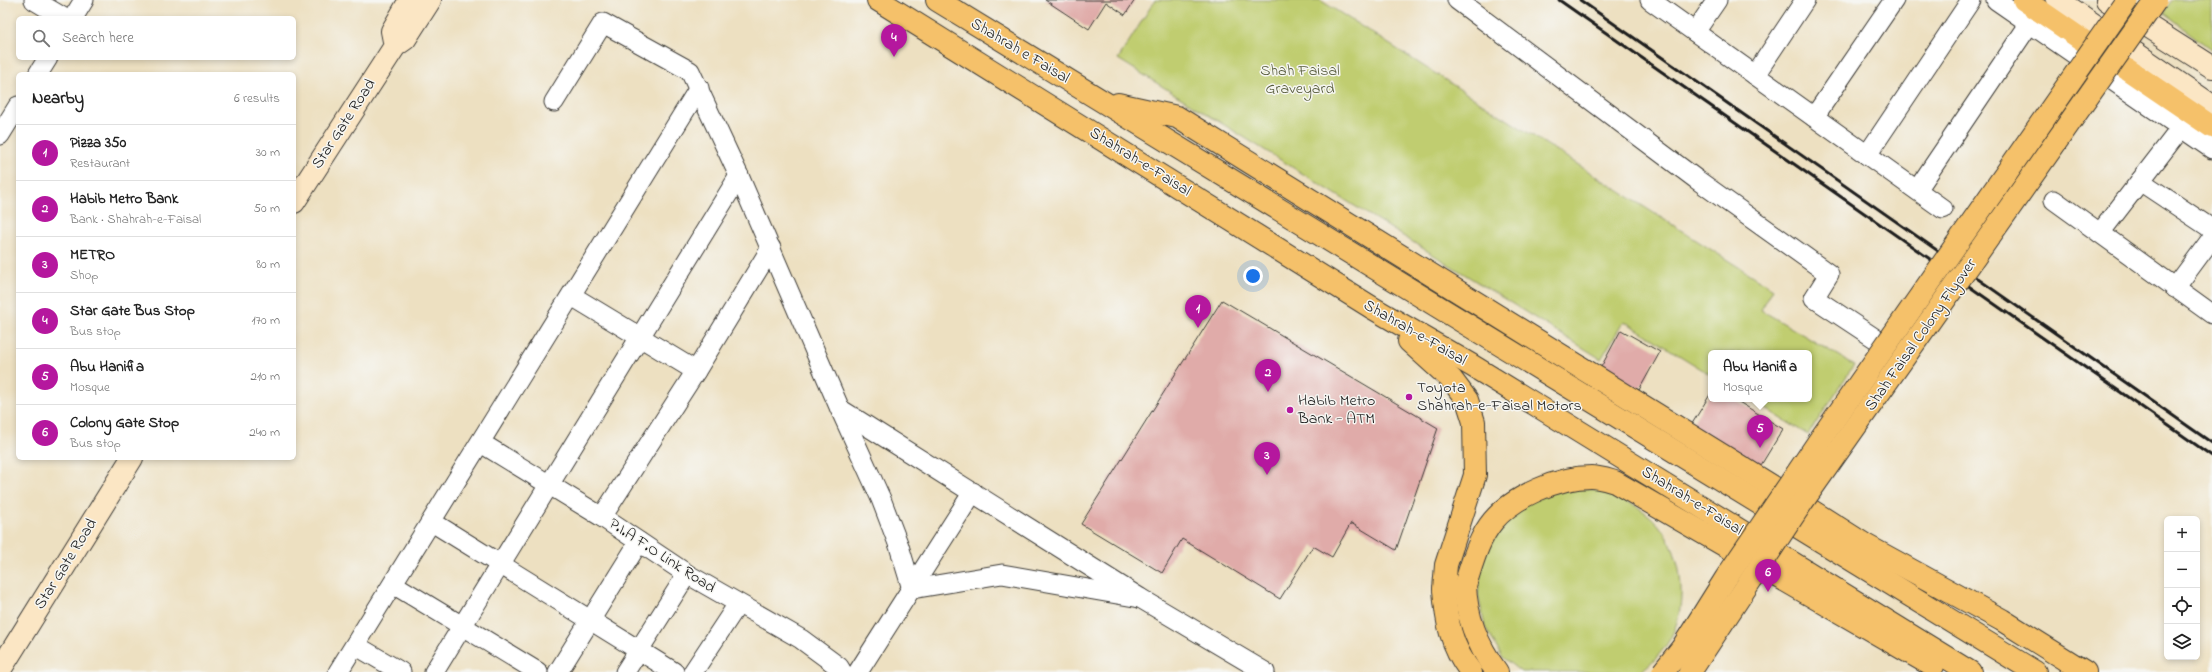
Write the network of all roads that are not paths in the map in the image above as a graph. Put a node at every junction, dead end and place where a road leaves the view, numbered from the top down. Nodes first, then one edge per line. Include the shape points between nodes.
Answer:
1 (34, 0) edge
2 (84, 0) edge
3 (410, 0) edge
4 (430, 0) edge
5 (878, 0) edge
6 (937, 0) edge
7 (1457, 0) edge
8 (1650, 0) edge
9 (1717, 0) edge
10 (1805, 0) edge
11 (1894, 0) edge
12 (1971, 0) edge
13 (1996, 0) edge
14 (2024, 0) edge
15 (2058, 0) edge
16 (2107, 0) edge
17 (2127, 0) edge
18 (2156, 0) edge
19 (61, 16) edge
20 (74, 16) edge
21 (2030, 23) junction
22 (1695, 32) junction
23 (394, 46) junction
24 (2094, 48) junction
25 (965, 53) joint
26 (47, 60) edge
27 (2115, 61) junction
28 (2212, 67) edge
29 (39, 72) edge
30 (1755, 75) junction
31 (699, 88) junction
32 (1103, 101) junction
33 (554, 102) dead end
34 (2212, 106) edge
35 (16, 109) edge
36 (1814, 117) junction
37 (2212, 127) edge
38 (2181, 128) junction
39 (0, 135) edge
40 (2212, 149) edge
41 (1867, 155) junction
42 (740, 176) junction
43 (2140, 181) junction
44 (1917, 190) junction
45 (296, 199) edge
46 (2054, 200) dead end
47 (1943, 209) dead end
48 (2212, 229) edge
49 (2100, 233) junction
50 (2212, 238) edge
51 (771, 248) junction
52 (2175, 288) junction
53 (572, 296) junction
54 (1371, 307) junction
55 (2212, 314) edge
56 (640, 338) junction
57 (1885, 346) junction
58 (696, 371) junction
59 (840, 410) junction
60 (481, 443) junction
61 (131, 460) edge
62 (550, 486) junction
63 (973, 492) junction
64 (1792, 499) junction
65 (602, 517) junction
66 (432, 522) junction
67 (639, 542) junction
68 (501, 564) junction
69 (687, 574) junction
70 (393, 584) junction
71 (1454, 587) junction
72 (912, 589) junction
73 (1140, 598) junction
74 (738, 604) junction
75 (590, 620) junction
76 (463, 626) junction
77 (355, 645) junction
78 (639, 650) junction
79 (0, 670) edge
80 (338, 672) edge
81 (401, 672) edge
82 (434, 672) edge
83 (538, 672) edge
84 (558, 672) edge
85 (625, 672) edge
86 (674, 672) edge
87 (694, 672) edge
88 (842, 672) edge
89 (858, 672) edge
90 (1265, 672) edge
91 (1471, 672) edge
92 (1497, 672) edge
93 (1663, 672) edge
94 (1690, 672) edge
95 (1943, 672) edge
96 (1970, 672) edge
97 (2035, 672) edge
98 (2085, 672) edge

1 - 19 street
2 - 20 street
3 - 23 street via 392,31
4 - 23 street, Star Gate Road via 405,39
5 - 25 main road, Shahrah e Faisal
6 - 32 main road, Shahrah e Faisal
7 - 57 street via 1696,179 1829,274 1814,298
8 - 22 street
9 - 22 street
10 - 30 street
11 - 36 street
12 - 41 street
13 - 21 street
14 - 24 main road
15 - 34 street
16 - 28 street
17 - 24 main road, Shah Faisal Colony Flyover, bridge
18 - 27 main road, Shah Faisal Colony Flyover, bridge
21 - 38 street
21 - 44 street
22 - 30 street
23 - 45 street, Star Gate Road
24 - 57 main road, Shah Faisal Colony Flyover, bridge
25 - 54 main road, Shahrah-e-Faisal
26 - 29 street
27 - 37 main road
27 - 64 main road, Shah Faisal Colony Flyover, bridge
30 - 36 street
31 - 33 street via 690,71 603,23
31 - 42 street
31 - 53 street
32 - 64 main road via 1177,116
32 - 97 main road, Shahrah-e-Faisal
35 - 39 street
36 - 41 street
38 - 40 street
38 - 43 street
41 - 44 street
42 - 51 street
42 - 56 street
43 - 48 street
43 - 49 street
44 - 47 street
46 - 49 street
49 - 52 street
50 - 52 street
51 - 58 street
51 - 59 street
52 - 55 street
53 - 56 street
53 - 60 street
54 - 71 main road via 1452,380 1466,400 1474,422 1475,475 1446,565
54 - 96 main road, Shahrah-e-Faisal via 1477,369
56 - 58 street
56 - 62 street
57 - 64 main road, Shah Faisal Colony Flyover, bridge
58 - 65 street
59 - 63 street
59 - 72 street via 881,499
60 - 62 street, P.I.A F.O Link Road
60 - 66 street
61 - 79 street, Star Gate Road
62 - 65 street, P.I.A F.O Link Road
62 - 68 street
63 - 72 street
63 - 73 street
64 - 93 main road, Shah Faisal Colony Flyover, bridge
64 - 94 main road, Shah Faisal Colony Flyover, bridge
64 - 98 main road via 1867,546 2002,620
65 - 67 street, P.I.A F.O Link Road
66 - 68 street
66 - 70 street
67 - 69 street, P.I.A F.O Link Road
67 - 75 street
68 - 75 street
68 - 76 street
69 - 74 street, P.I.A F.O Link Road
69 - 78 street
70 - 76 street
70 - 77 street
71 - 91 main road via 1446,619 1453,644
71 - 92 main road via 1466,602 1476,638
71 - 95 main road via 1493,522 1511,505 1538,489 1592,476 1615,482
72 - 73 street via 1002,574
72 - 89 street
73 - 90 street
74 - 87 street
74 - 88 street, P.I.A F.O Link Road via 801,639
75 - 78 street
75 - 84 street
76 - 82 street
76 - 83 street
77 - 80 street
77 - 81 street
78 - 85 street
78 - 86 street

